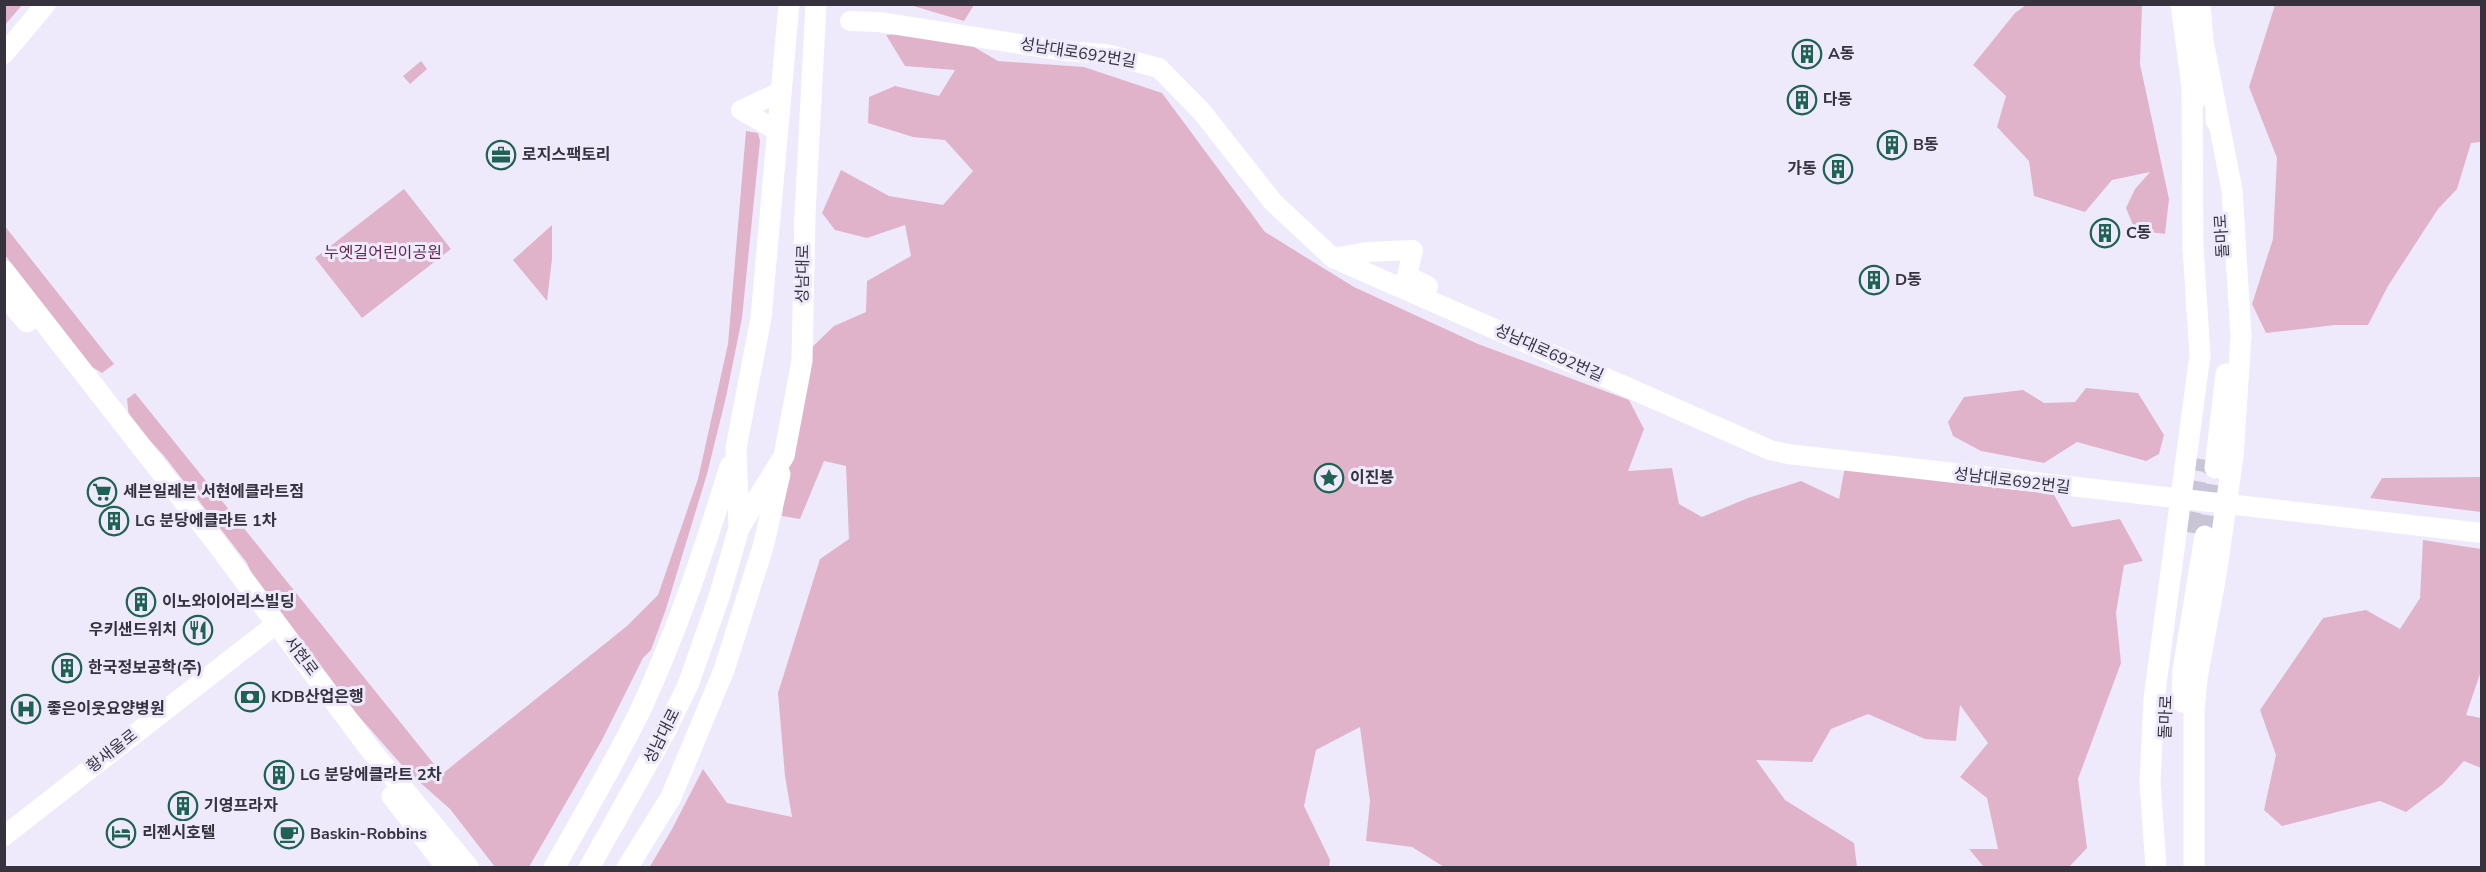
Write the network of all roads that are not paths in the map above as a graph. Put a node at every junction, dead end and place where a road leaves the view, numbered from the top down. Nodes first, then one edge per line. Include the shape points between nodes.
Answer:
1 (46, 4) edge
2 (789, 4) edge
3 (816, 4) edge
4 (2181, 4) edge
5 (2200, 4) edge
6 (850, 21) dead end
7 (4, 54) edge
8 (782, 91) junction
9 (778, 131) junction
10 (1333, 258) junction
11 (4, 271) edge
12 (4, 295) edge
13 (2219, 309) junction
14 (1454, 310) junction
15 (2220, 356) junction
16 (736, 448) junction
17 (784, 456) junction
18 (2207, 464) tunnel mouth
19 (2181, 500) junction
20 (2226, 505) junction
21 (738, 528) junction
22 (2481, 533) edge
23 (272, 627) junction
24 (4, 836) edge
25 (559, 861) edge
26 (447, 867) edge
27 (469, 867) edge
28 (546, 867) edge
29 (589, 867) edge
30 (627, 867) edge
31 (2156, 867) edge
32 (2167, 867) edge
33 (2182, 867) edge
34 (2194, 867) edge

1 - 7 street
2 - 8 main road, 성남대로
3 - 17 main road, 성남대로 via 802,361
4 - 13 main road via 2192,89 2193,248
5 - 13 main road via 2203,41 2232,190
6 - 10 street, 성남대로692번길 via 1106,54 1159,68 1202,112 1273,202
8 - 9 main road, 성남대로
8 - 9 street via 741,110
9 - 16 main road, 성남대로 via 761,318
10 - 14 street, 성남대로692번길
10 - 14 street via 1413,249 1407,276 1440,292
11 - 23 main road, 서현로
12 - 23 main road, 서현로
13 - 15 main road
13 - 15 main road
14 - 19 street, 성남대로692번길 via 1770,450
15 - 18 main road
15 - 19 main road via 2200,355
15 - 20 main road
16 - 21 main road, 성남대로
16 - 25 main road via 710,534 655,677
17 - 21 main road, 성남대로
17 - 30 main road via 763,548 724,670 671,797
19 - 20 street, 성남대로692번길
19 - 31 main road via 2152,729
20 - 22 street, 성남대로692번길
20 - 34 main road via 2197,678
21 - 29 main road, 성남대로 via 719,597 687,685
23 - 24 street, 황새울로
23 - 26 main road, 서현로
23 - 27 main road, 서현로
25 - 28 main road
32 - 33 main road, 돌마로 via 2165,717 2169,663 2196,534 2182,670

